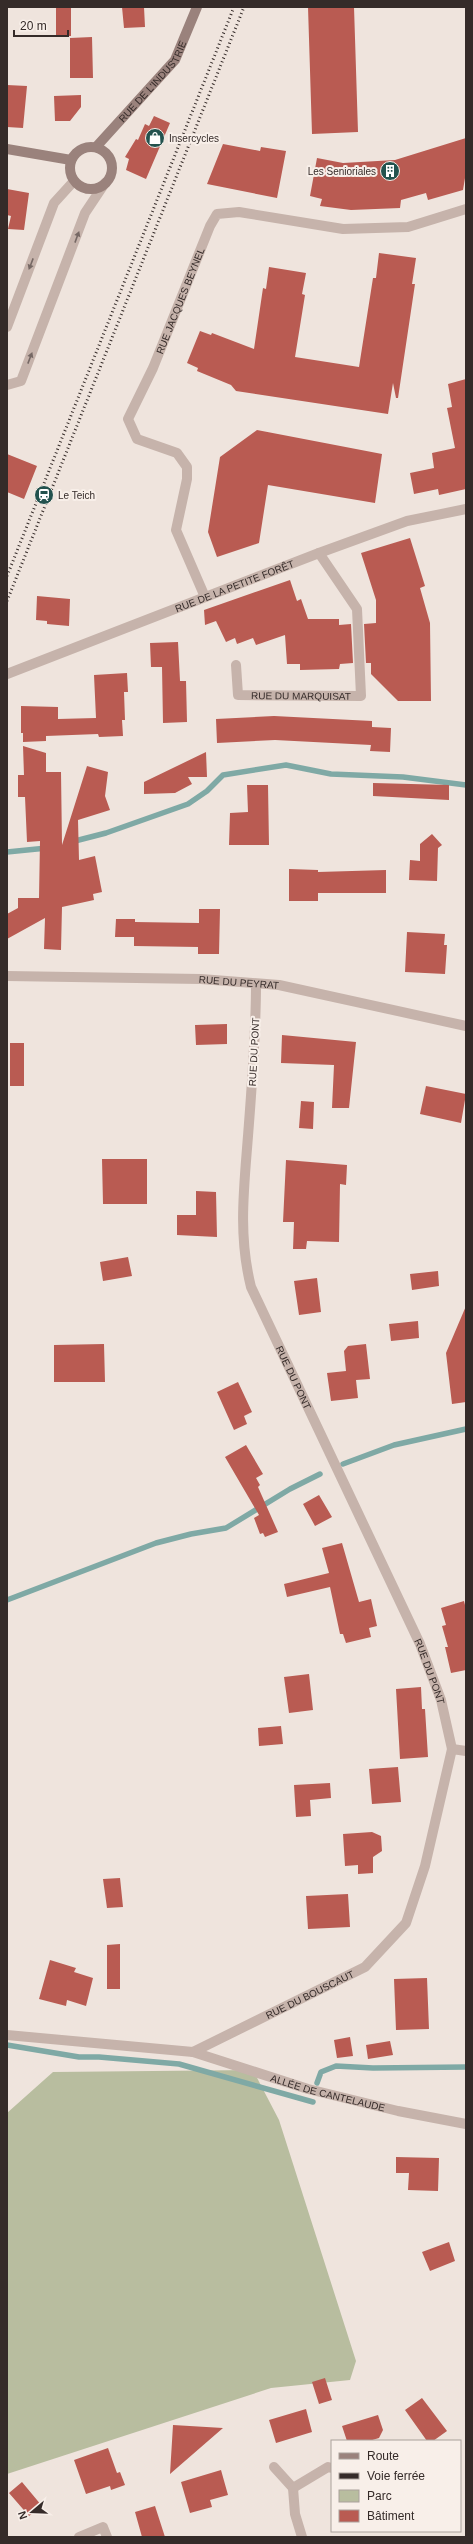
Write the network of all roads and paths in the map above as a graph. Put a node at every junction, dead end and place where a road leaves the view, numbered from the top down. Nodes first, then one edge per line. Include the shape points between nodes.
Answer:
1 (197, 7) edge
2 (96, 147) junction
3 (7, 149) edge
4 (71, 160) junction
5 (74, 181) junction
6 (106, 183) junction
7 (466, 209) edge
8 (7, 326) edge
9 (7, 385) edge
10 (466, 509) edge
11 (319, 553) junction
12 (205, 597) junction
13 (236, 665) dead end
14 (7, 674) edge
15 (7, 976) edge
16 (256, 984) junction
17 (466, 1026) edge
18 (452, 1749) junction
19 (466, 1751) edge
20 (7, 2035) edge
21 (193, 2052) junction
22 (466, 2124) edge
23 (274, 2467) dead end
24 (331, 2468) edge
25 (293, 2488) junction
26 (79, 2537) edge
27 (107, 2537) edge
28 (302, 2537) edge

1 - 2 main road, RUE DE L'INDUSTRIE via 175,60
2 - 4 main road via 82,149
2 - 6 main road via 103,150 112,163 112,170
3 - 4 main road
4 - 5 main road via 71,175
5 - 6 main road via 93,189
5 -> 8 street via 54,203
9 -> 6 street via 21,381 85,213
7 - 12 street, RUE JACQUES BEYNEL via 408,227 343,229 238,212 217,214 153,368 128,419 137,439 178,453 186,467 187,479 176,530
10 - 11 street, RUE DE LA PETITE FORÊT via 407,521
11 - 12 street, RUE DE LA PETITE FORÊT
11 - 13 street, RUE DU MARQUISAT via 357,609 360,696 238,695
12 - 14 street, RUE DE LA PETITE FORÊT
15 - 16 street, RUE DU PEYRAT via 201,979
16 - 17 street, RUE DU PEYRAT via 279,985
16 - 18 street, RUE DU PONT via 256,1039 241,1226 245,1265 251,1287 420,1644 441,1700
18 - 19 street
18 - 21 street, RUE DU BOUSCAUT via 425,1866 406,1923 365,1967
20 - 21 street
21 - 22 street, ALLÉE DE CANTELAUDE via 308,2089 398,2111
23 - 25 street
24 - 25 street via 328,2467
25 - 28 street via 295,2514
26 - 27 street via 103,2527

